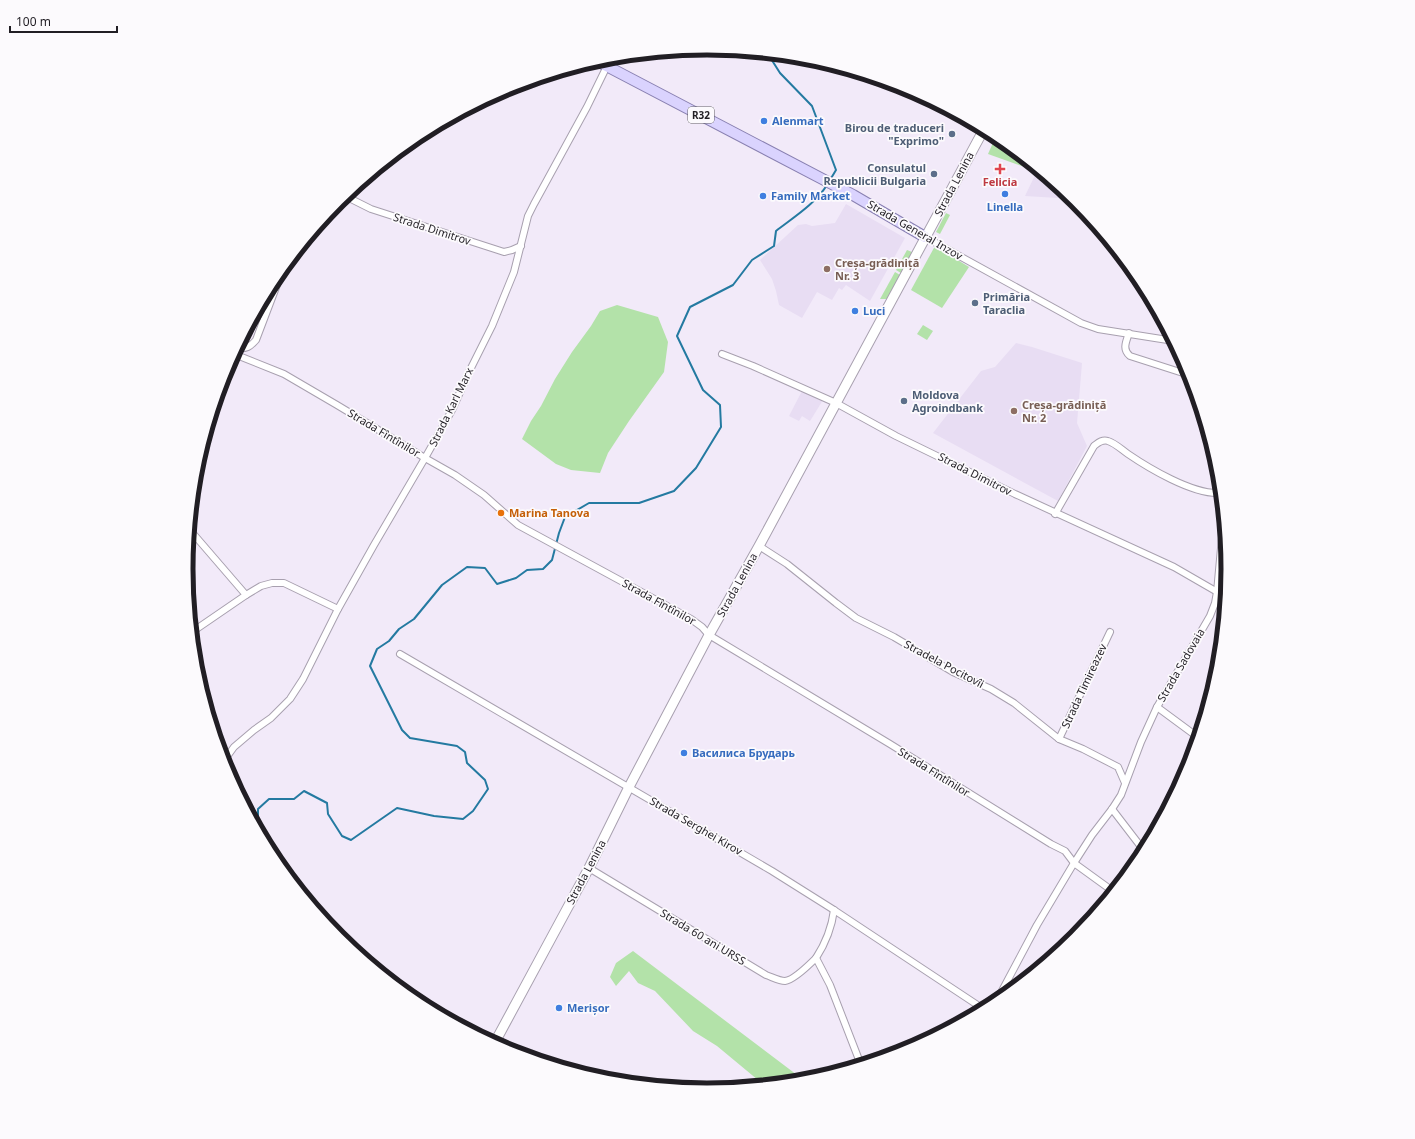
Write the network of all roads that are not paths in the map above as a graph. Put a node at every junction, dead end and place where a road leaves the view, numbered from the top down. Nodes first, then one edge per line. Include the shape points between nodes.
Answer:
1 (607, 66) joint
2 (981, 134) edge
3 (351, 199) edge
4 (926, 237) junction
5 (521, 246) junction
6 (273, 295) edge
7 (1129, 333) junction
8 (1168, 340) edge
9 (243, 348) edge
10 (722, 354) dead end
11 (240, 356) edge
12 (1183, 373) edge
13 (836, 403) junction
14 (425, 458) junction
15 (1217, 492) edge
16 (1055, 514) junction
17 (194, 535) edge
18 (759, 546) junction
19 (1221, 549) edge
20 (1218, 592) junction
21 (1221, 594) edge
22 (246, 595) junction
23 (338, 609) junction
24 (196, 629) edge
25 (1110, 632) dead end
26 (709, 635) junction
27 (400, 654) dead end
28 (1157, 707) junction
29 (1195, 735) edge
30 (1059, 739) junction
31 (228, 756) edge
32 (1125, 784) junction
33 (629, 787) junction
34 (1112, 809) junction
35 (1141, 846) edge
36 (1074, 863) junction
37 (589, 868) junction
38 (1111, 889) edge
39 (834, 910) junction
40 (816, 958) junction
41 (1002, 991) edge
42 (979, 1006) edge
43 (497, 1039) edge
44 (859, 1061) edge

1 - 4 main road, Strada General Inzov / R32 via 853,195
1 - 5 street, Strada Karl Marx via 528,216
2 - 4 street, Strada Lenina
3 - 5 street, Strada Dimitrov via 371,209 504,252
4 - 7 street, Strada General Inzov via 1081,323 1098,329
4 - 13 street, Strada Lenina
5 - 14 street, Strada Karl Marx via 514,272 492,326 452,410
6 - 9 street via 256,340 251,346
7 - 8 street, Strada General Inzov
7 - 12 street via 1124,348 1130,356
10 - 13 street, Strada Dimitrov
11 - 14 street, Strada Fîntînilor via 284,374
13 - 16 street, Strada Dimitrov via 896,436
13 - 18 street, Strada Lenina
14 - 23 street, Strada Karl Marx
14 - 26 street, Strada Fîntînilor via 484,495 518,525 691,619
15 - 16 street via 1195,490 1167,477 1108,441 1101,441 1094,446
16 - 20 street, Strada Dimitrov via 1174,567
17 - 22 street
18 - 26 street, Strada Lenina
18 - 30 street, Stradela Pocitovîi via 787,564 856,618 953,672 991,689 1014,703
19 - 20 street, Strada Sadovaia
20 - 21 street, Strada Dimitrov
20 - 28 street, Strada Sadovaia via 1210,616
22 - 23 street via 261,586 284,583
22 - 24 street
23 - 31 street, Strada Karl Marx via 303,679 290,699 271,718 234,747
25 - 30 street, Strada Timireazev
26 - 33 street, Strada Lenina
26 - 36 street, Strada Fîntînilor via 1065,851
27 - 33 street, Strada Serghei Kirov
28 - 29 street
28 - 32 street, Strada Sadovaia
30 - 32 street, Stradela Pocitovîi via 1118,767
32 - 34 street, Strada Sadovaia
33 - 37 street, Strada Lenina
33 - 39 street, Strada Serghei Kirov
34 - 35 street
34 - 36 street, Strada Sadovaia
36 - 38 street, Strada Fîntînilor
36 - 41 street, Strada Sadovaia
37 - 40 street, Strada 60 ani URSS via 775,979 784,981 793,978
37 - 43 street, Strada Lenina
39 - 40 street via 833,920
39 - 42 street, Strada Serghei Kirov
40 - 44 street via 830,985

